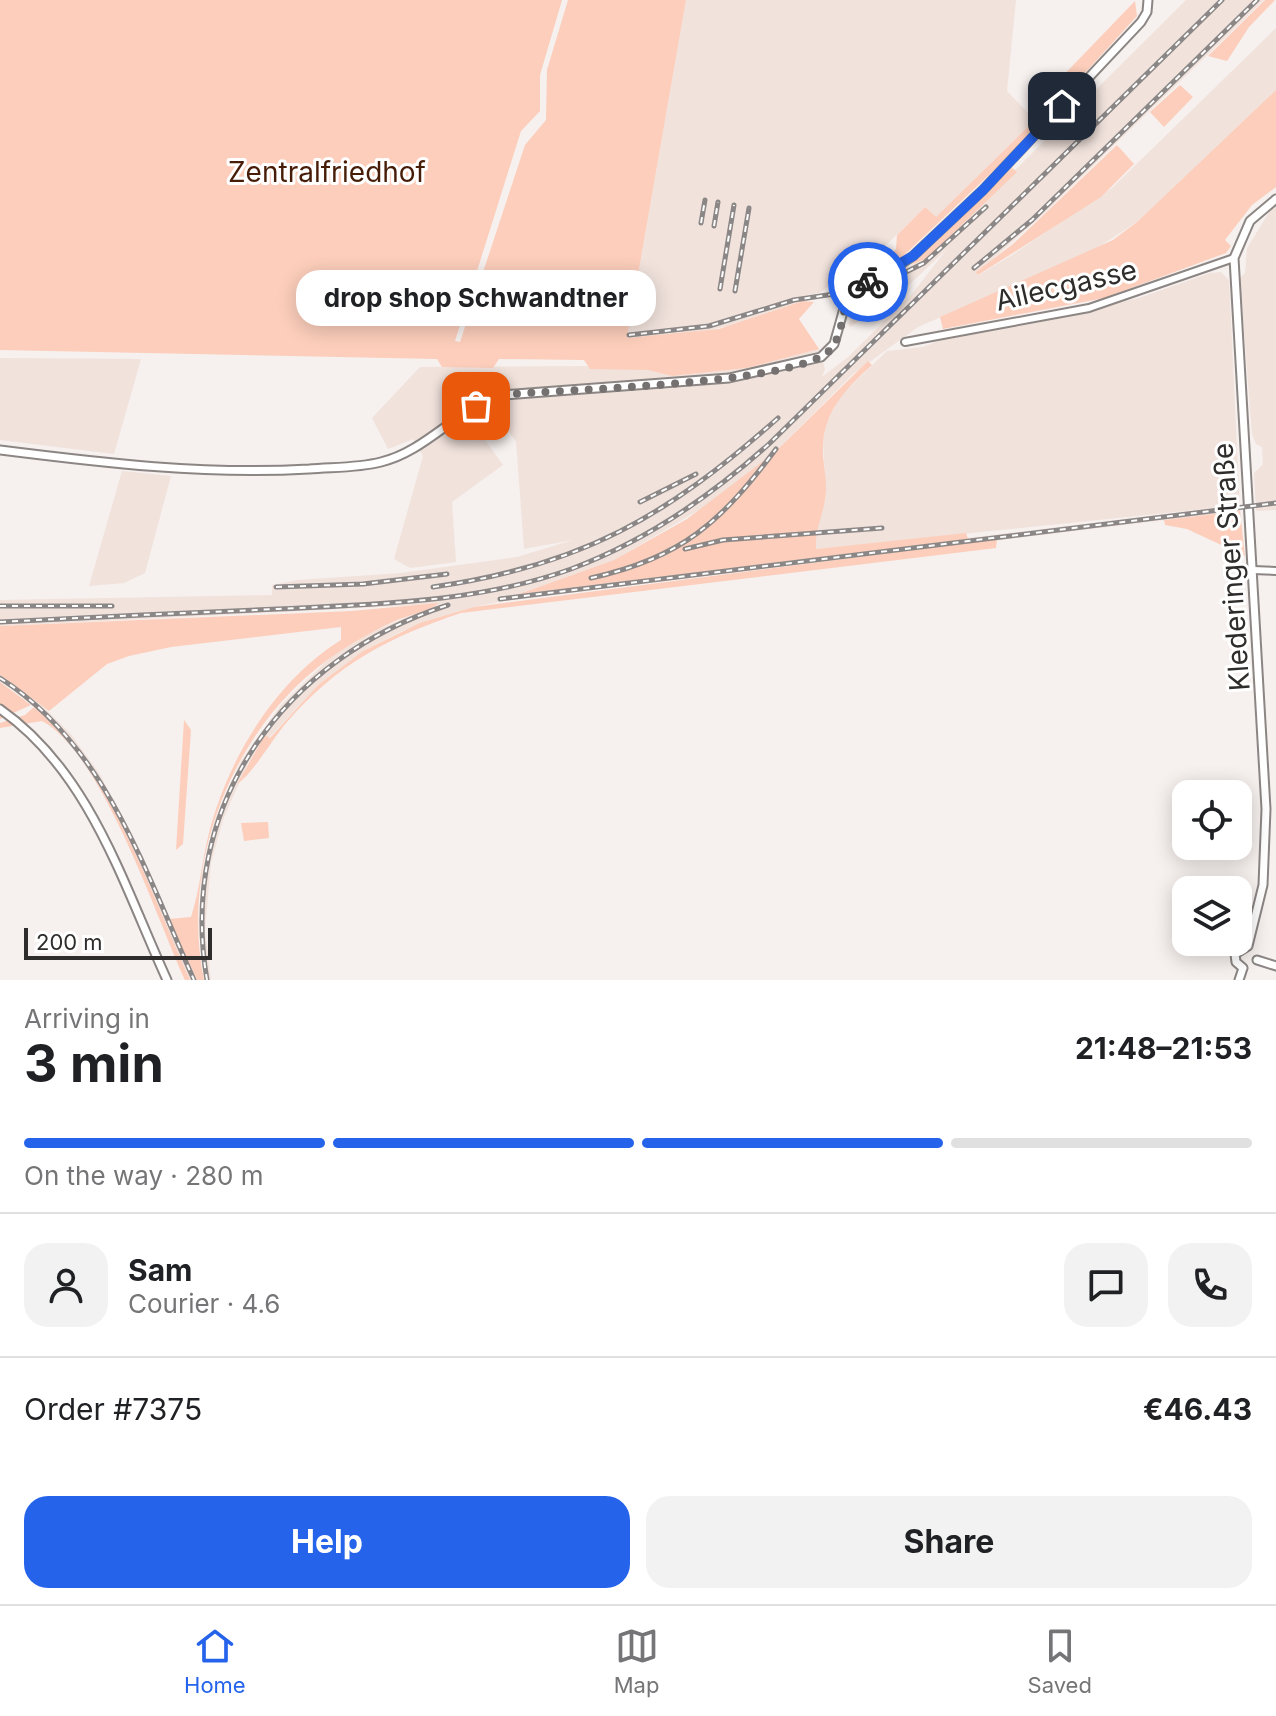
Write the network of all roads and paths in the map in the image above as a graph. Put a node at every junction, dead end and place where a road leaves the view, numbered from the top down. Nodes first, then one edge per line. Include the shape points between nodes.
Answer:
1 (1148, 1) edge
2 (1276, 199) edge
3 (1234, 258) junction
4 (905, 342) dead end
5 (0, 450) edge
6 (1253, 570) junction
7 (1276, 571) edge
8 (0, 709) edge
9 (1252, 932) edge
10 (1252, 948) edge
11 (1235, 956) edge
12 (1257, 960) junction
13 (1276, 966) edge
14 (1243, 968) junction
15 (167, 980) edge
16 (1239, 980) edge

1 - 5 street via 1141,22 983,190 898,268 854,287 830,350 821,357 729,378 503,395 476,406 402,456 355,465 198,471
2 - 3 street, Klederinger Straße via 1250,221
3 - 4 street, Ailecgasse via 1089,308
3 - 6 street, Klederinger Straße
6 - 7 street
6 - 9 street, Klederinger Straße via 1267,845
8 - 15 street via 48,750 84,800
10 - 12 street
11 - 14 street
12 - 13 street
12 - 14 street
14 - 16 street

